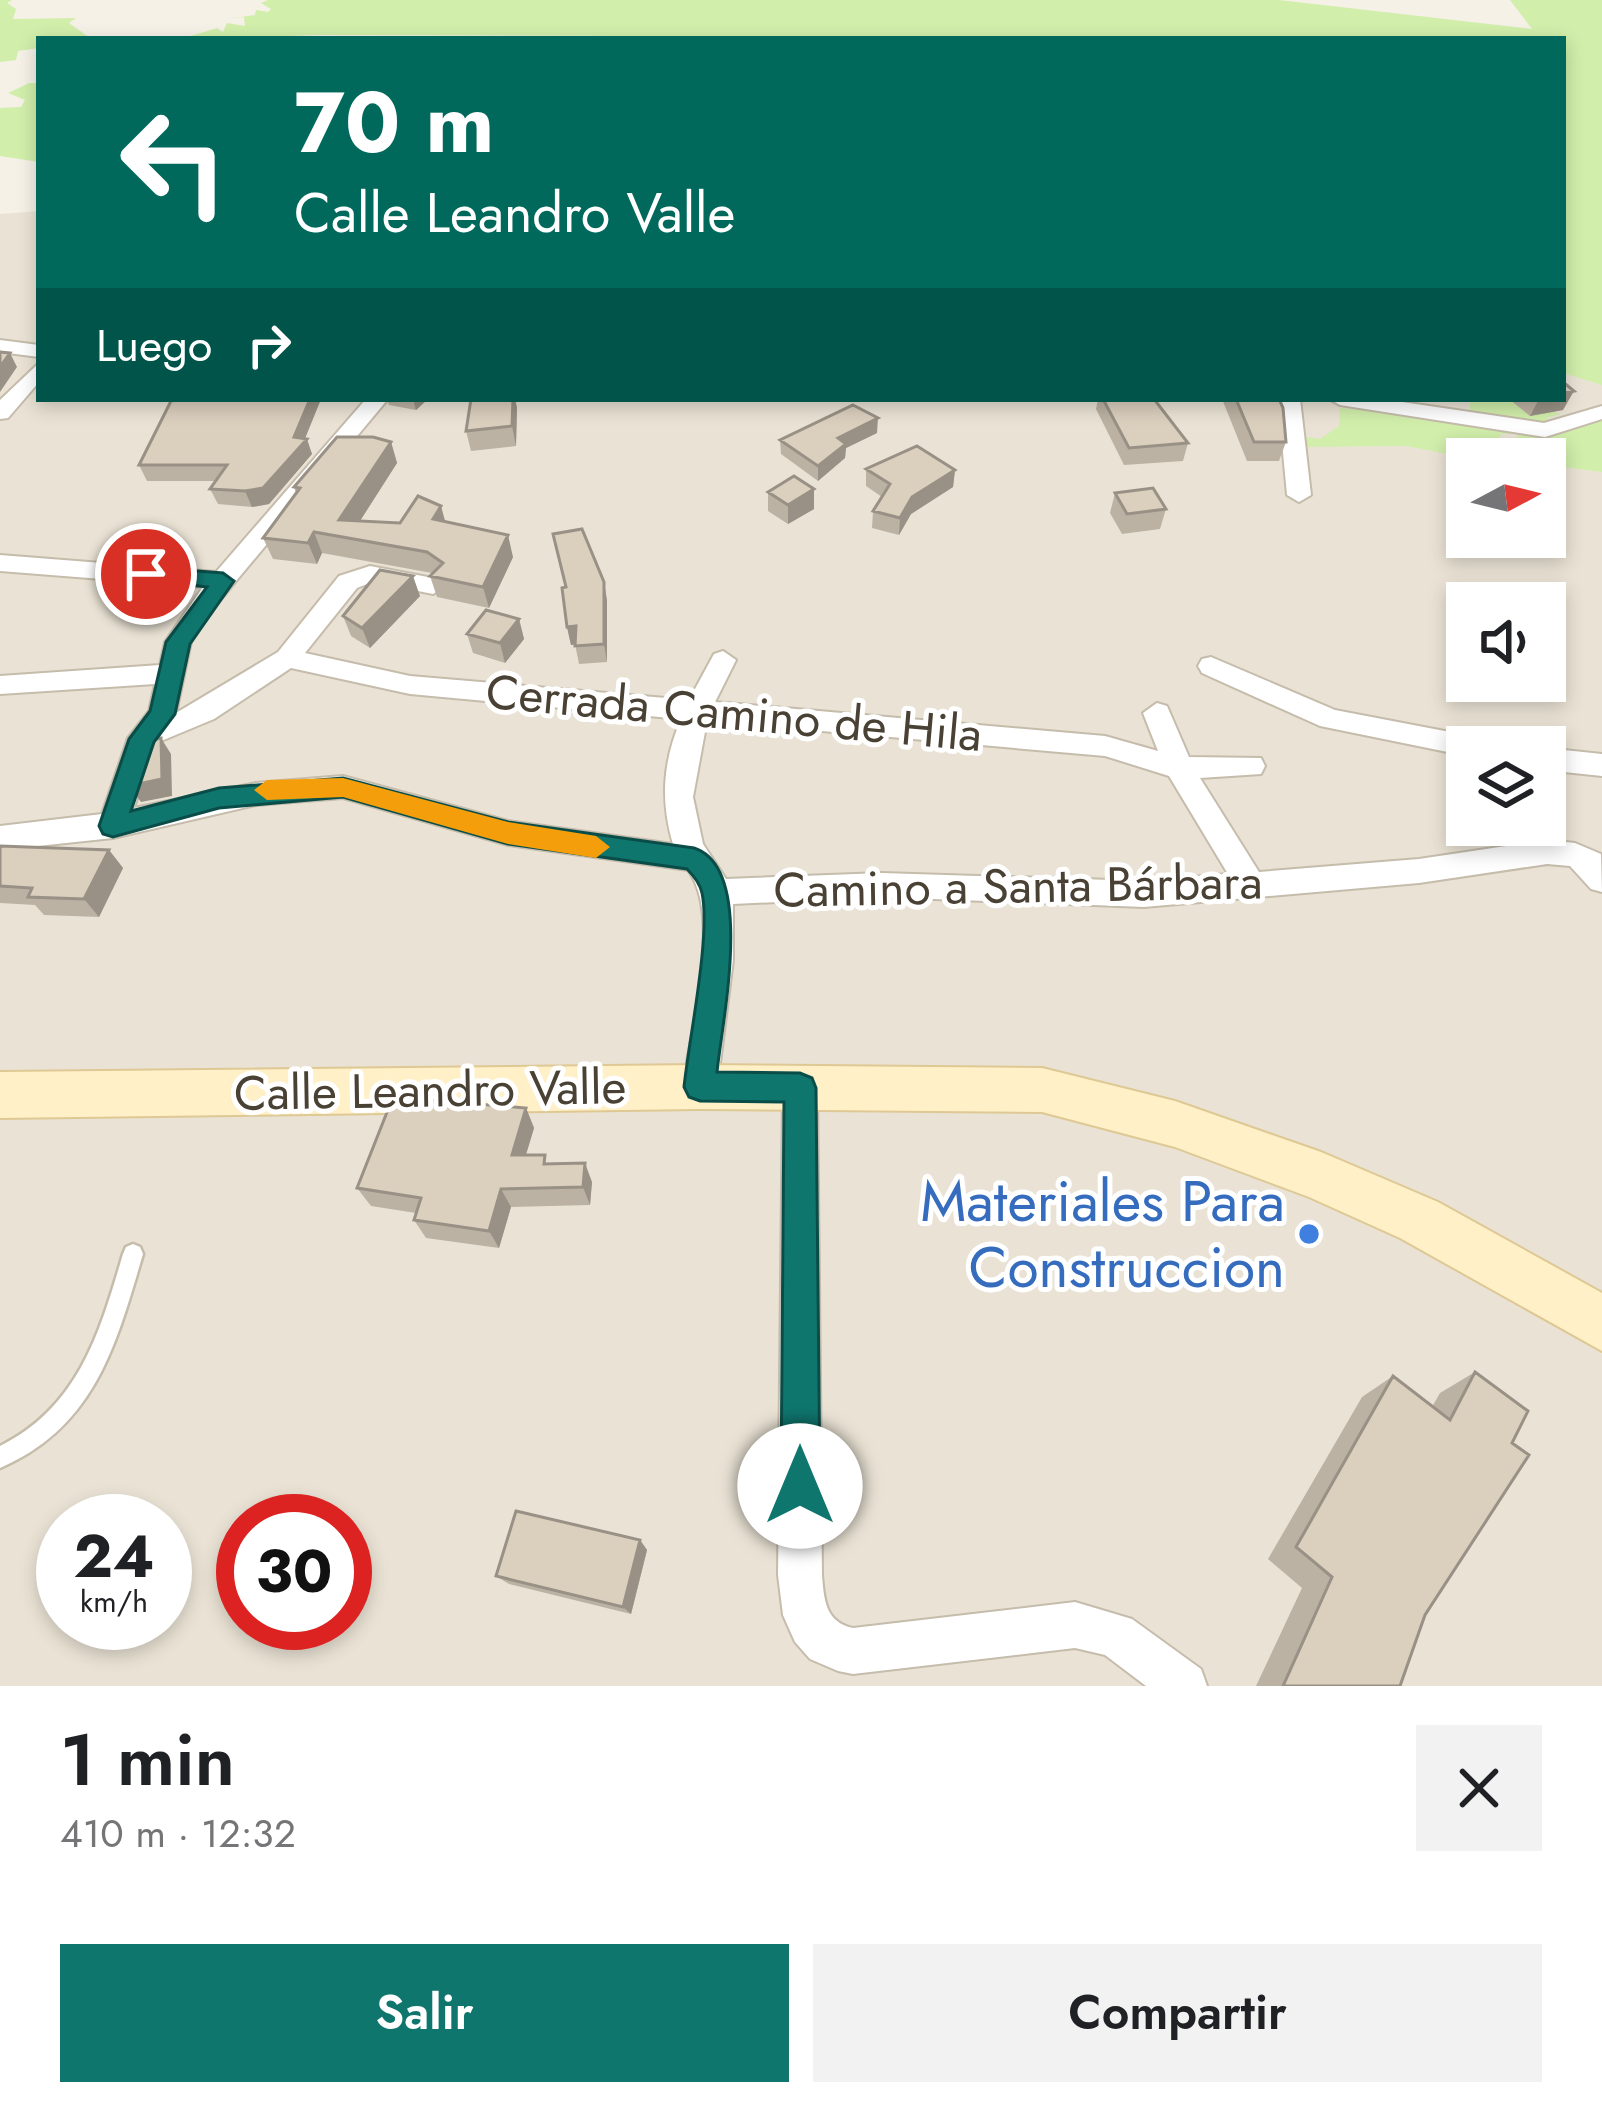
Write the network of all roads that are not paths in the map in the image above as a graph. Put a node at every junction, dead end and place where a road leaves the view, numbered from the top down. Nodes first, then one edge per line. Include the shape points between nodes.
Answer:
1 (0, 346) edge
2 (36, 350) edge
3 (36, 371) edge
4 (374, 402) edge
5 (1289, 402) edge
6 (1360, 402) edge
7 (4, 403) edge
8 (1602, 412) edge
9 (1299, 495) dead end
10 (0, 563) edge
11 (223, 581) junction
12 (433, 586) edge
13 (287, 658) junction
14 (723, 660) dead end
15 (1211, 666) dead end
16 (170, 674) junction
17 (0, 685) edge
18 (695, 709) junction
19 (1157, 713) dead end
20 (142, 739) junction
21 (1446, 741) edge
22 (1566, 761) edge
23 (1602, 765) edge
24 (1251, 766) dead end
25 (1179, 768) junction
26 (113, 826) junction
27 (0, 838) edge
28 (694, 859) junction
29 (1600, 877) edge
30 (1251, 885) junction
31 (716, 892) junction
32 (700, 1087) junction
33 (800, 1088) junction
34 (0, 1095) edge
35 (133, 1254) dead end
36 (1602, 1323) edge
37 (0, 1456) edge
38 (1184, 1686) edge

1 - 2 street
3 - 7 street
4 - 11 street
5 - 9 street
6 - 8 street via 1545,430
10 - 11 street
11 - 16 street via 178,642
12 - 13 street via 370,574 348,582
13 - 18 street, Cerrada Camino de Hila via 410,685
13 - 20 street via 204,712
14 - 18 street
15 - 21 street via 1330,718
16 - 17 street
16 - 20 street via 162,714
18 - 25 street, Cerrada Camino de Hila via 1091,744
18 - 28 street via 677,798
19 - 25 street
20 - 26 street
22 - 23 street
24 - 25 street, Cerrada Camino de Hila
25 - 30 street
26 - 27 street
26 - 28 street via 219,798 343,788 508,833
28 - 31 street
29 - 30 street, Camino a Santa Bárbara via 1575,855 1547,852
30 - 31 street, Camino a Santa Bárbara via 1094,896 882,885
31 - 32 street
32 - 33 street, Calle Leandro Valle
32 - 34 street, Calle Leandro Valle
33 - 36 street, Calle Leandro Valle via 1042,1090 1175,1124 1419,1220
33 - 38 street via 800,1575 814,1635 830,1648 854,1651 1076,1625 1117,1636
35 - 37 lane via 102,1353 62,1418

